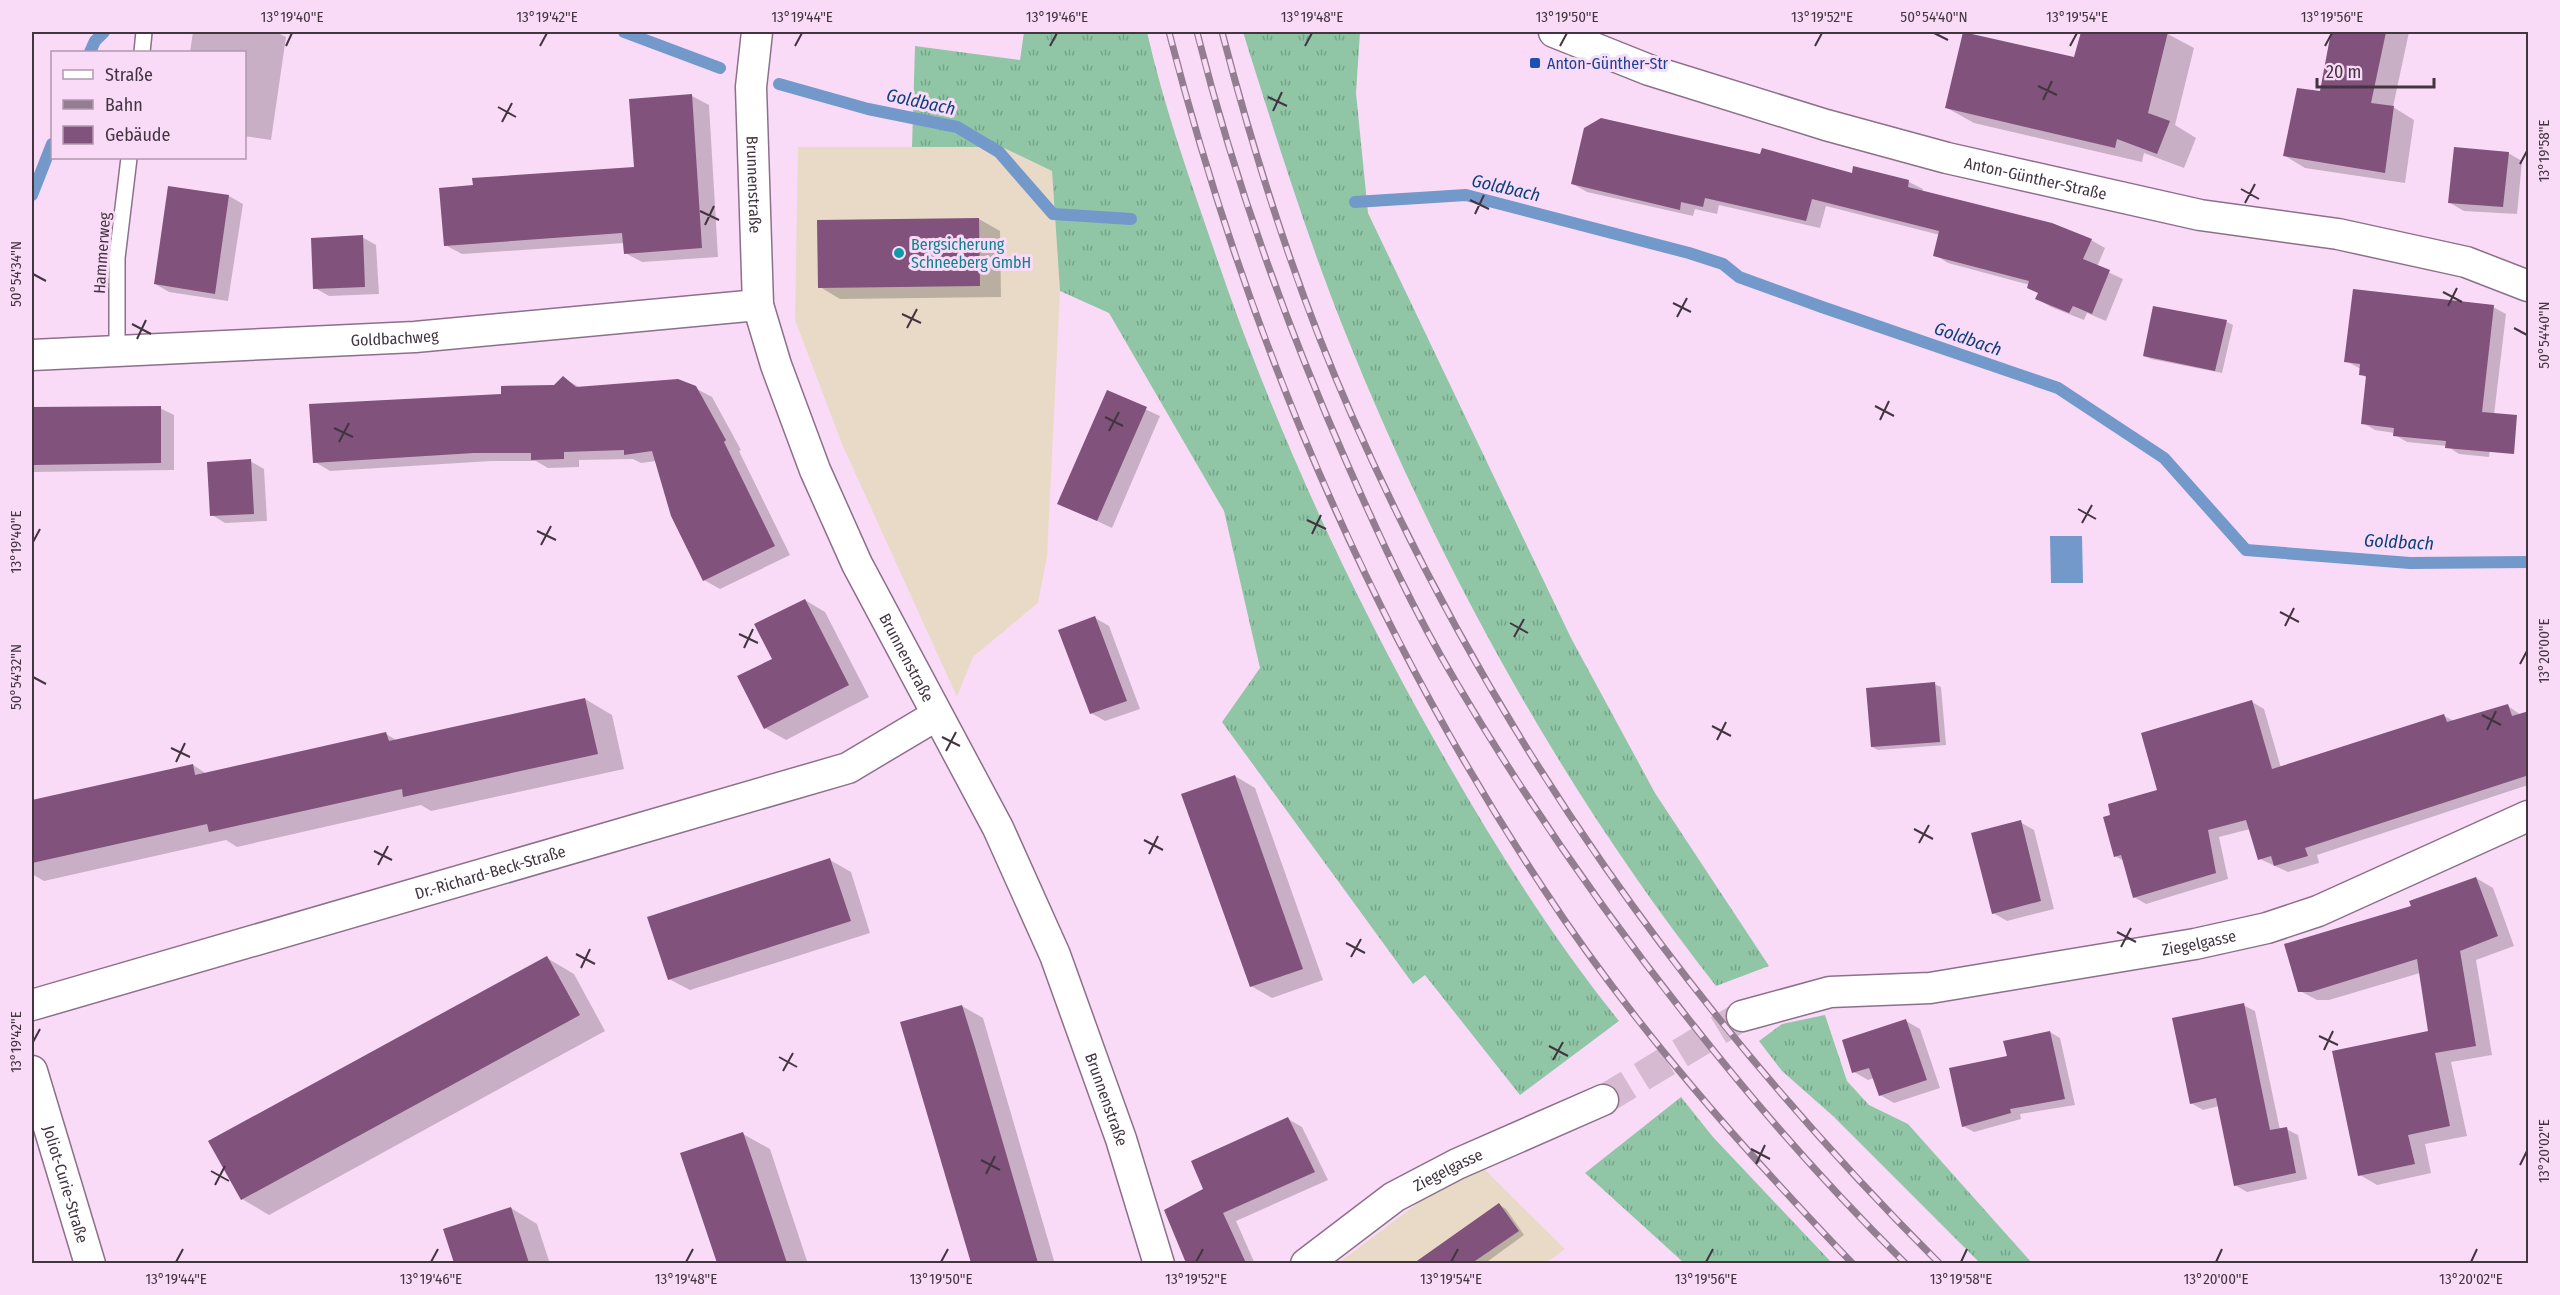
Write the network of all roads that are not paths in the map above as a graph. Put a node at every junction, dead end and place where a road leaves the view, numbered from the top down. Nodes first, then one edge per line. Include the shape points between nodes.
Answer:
1 (144, 32) edge
2 (757, 32) edge
3 (1554, 32) edge
4 (142, 51) edge
5 (129, 159) edge
6 (2529, 286) edge
7 (758, 305) junction
8 (117, 351) junction
9 (32, 355) edge
10 (937, 715) junction
11 (2529, 816) edge
12 (32, 1005) edge
13 (1742, 1016) tunnel mouth
14 (32, 1071) edge
15 (1603, 1100) tunnel mouth
16 (90, 1263) edge
17 (1159, 1263) edge
18 (1306, 1263) edge

1 - 4 lane
2 - 7 street, Brunnenstraße via 751,87
3 - 6 street, Anton-Günther-Straße via 1649,70 1936,155 2200,215 2338,234 2454,260
5 - 8 lane, Hammerweg via 117,258
7 - 8 street, Goldbachweg via 415,337
7 - 10 street, Brunnenstraße via 815,470 857,564
8 - 9 street, Goldbachweg
10 - 12 street, Dr.-Richard-Beck-Straße via 848,768
10 - 17 street, Brunnenstraße via 998,828 1055,955 1121,1139
11 - 13 street, Ziegelgasse via 2318,911 2267,928 1930,988 1830,992
14 - 16 street, Joliot-Curie-Straße
15 - 18 street, Ziegelgasse via 1457,1164 1394,1197

